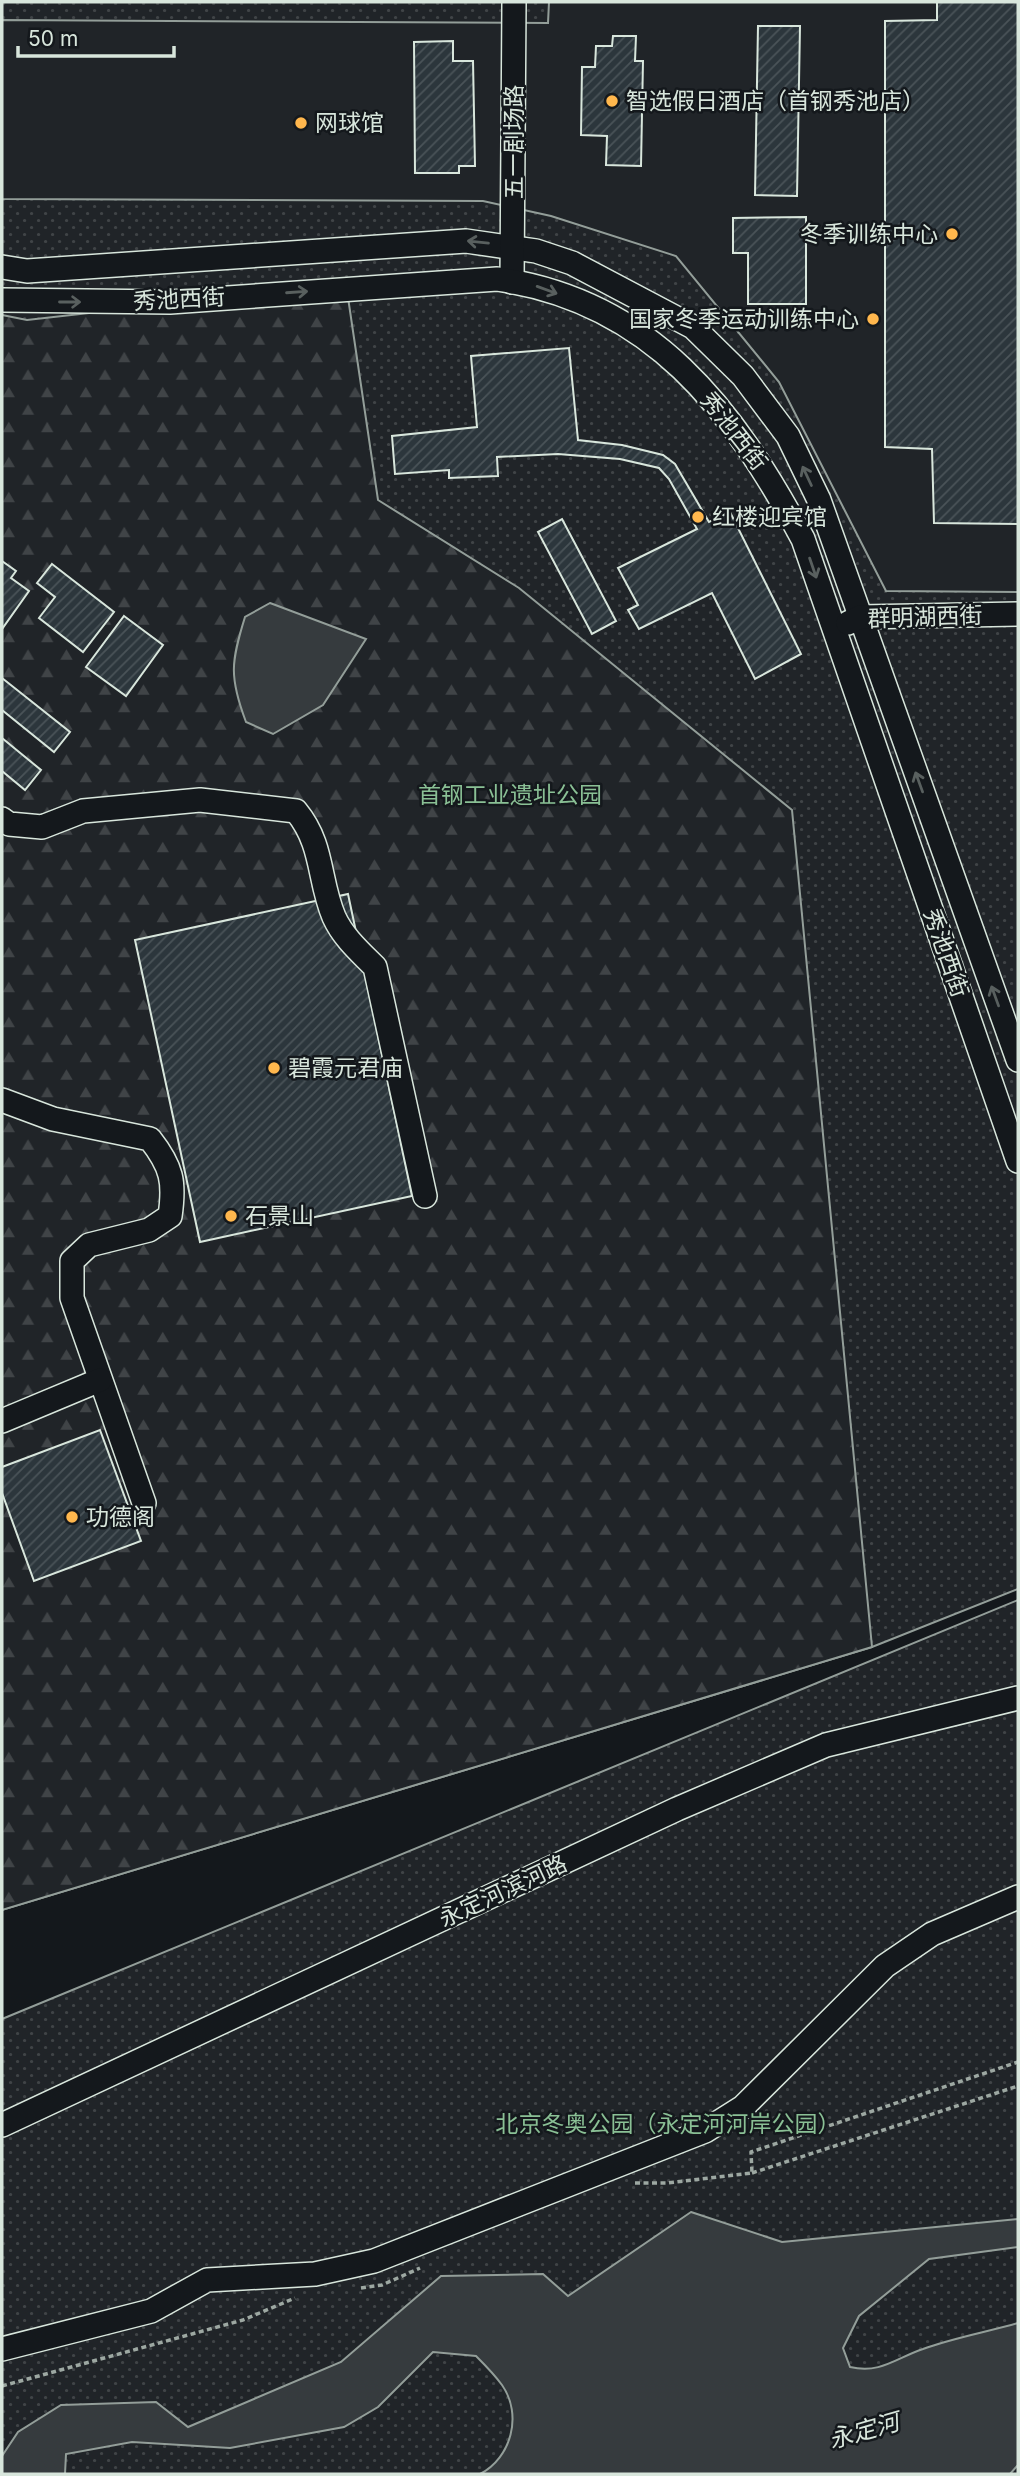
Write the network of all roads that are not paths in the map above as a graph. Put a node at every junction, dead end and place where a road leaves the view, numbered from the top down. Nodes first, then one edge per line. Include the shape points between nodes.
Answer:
1 (514, 2) edge
2 (514, 246) junction
3 (2, 267) edge
4 (512, 282) junction
5 (2, 300) edge
6 (1018, 614) edge
7 (860, 617) junction
8 (834, 629) junction
9 (2, 819) edge
10 (1018, 1060) edge
11 (2, 1100) edge
12 (1018, 1161) edge
13 (425, 1196) dead end
14 (100, 1380) junction
15 (2, 1421) edge
16 (144, 1503) dead end
17 (1018, 1698) edge
18 (1018, 1897) edge
19 (2, 2125) edge
20 (2, 2349) edge

1 - 2 street, 五一剧场路
2 -> 3 street, 秀池西街 via 466,241 27,271
2 - 4 street, 五一剧场路
7 -> 2 street, 秀池西街 via 818,500 788,436 744,376 693,327 572,263
5 -> 4 street, 秀池西街 via 170,302 439,281
4 -> 8 street, 秀池西街 via 598,309 662,348 716,402 766,471 803,538
6 - 7 street, 群明湖西街
7 - 8 street, 群明湖西街
10 -> 7 street, 秀池西街
8 - 12 street, 秀池西街
9 - 13 street via 9,824 42,827 83,811 200,800 296,810 311,829 334,917 352,946 375,967
11 - 14 street via 53,1119 150,1139 167,1161 174,1190 170,1216 149,1230 89,1245 72,1261 72,1298
14 - 15 street
14 - 16 street
17 - 19 street, 永定河滨河路 via 826,1745 677,1809
18 - 20 street via 932,1934 885,1966 743,2107 705,2131 374,2261 315,2274 207,2280 151,2311

